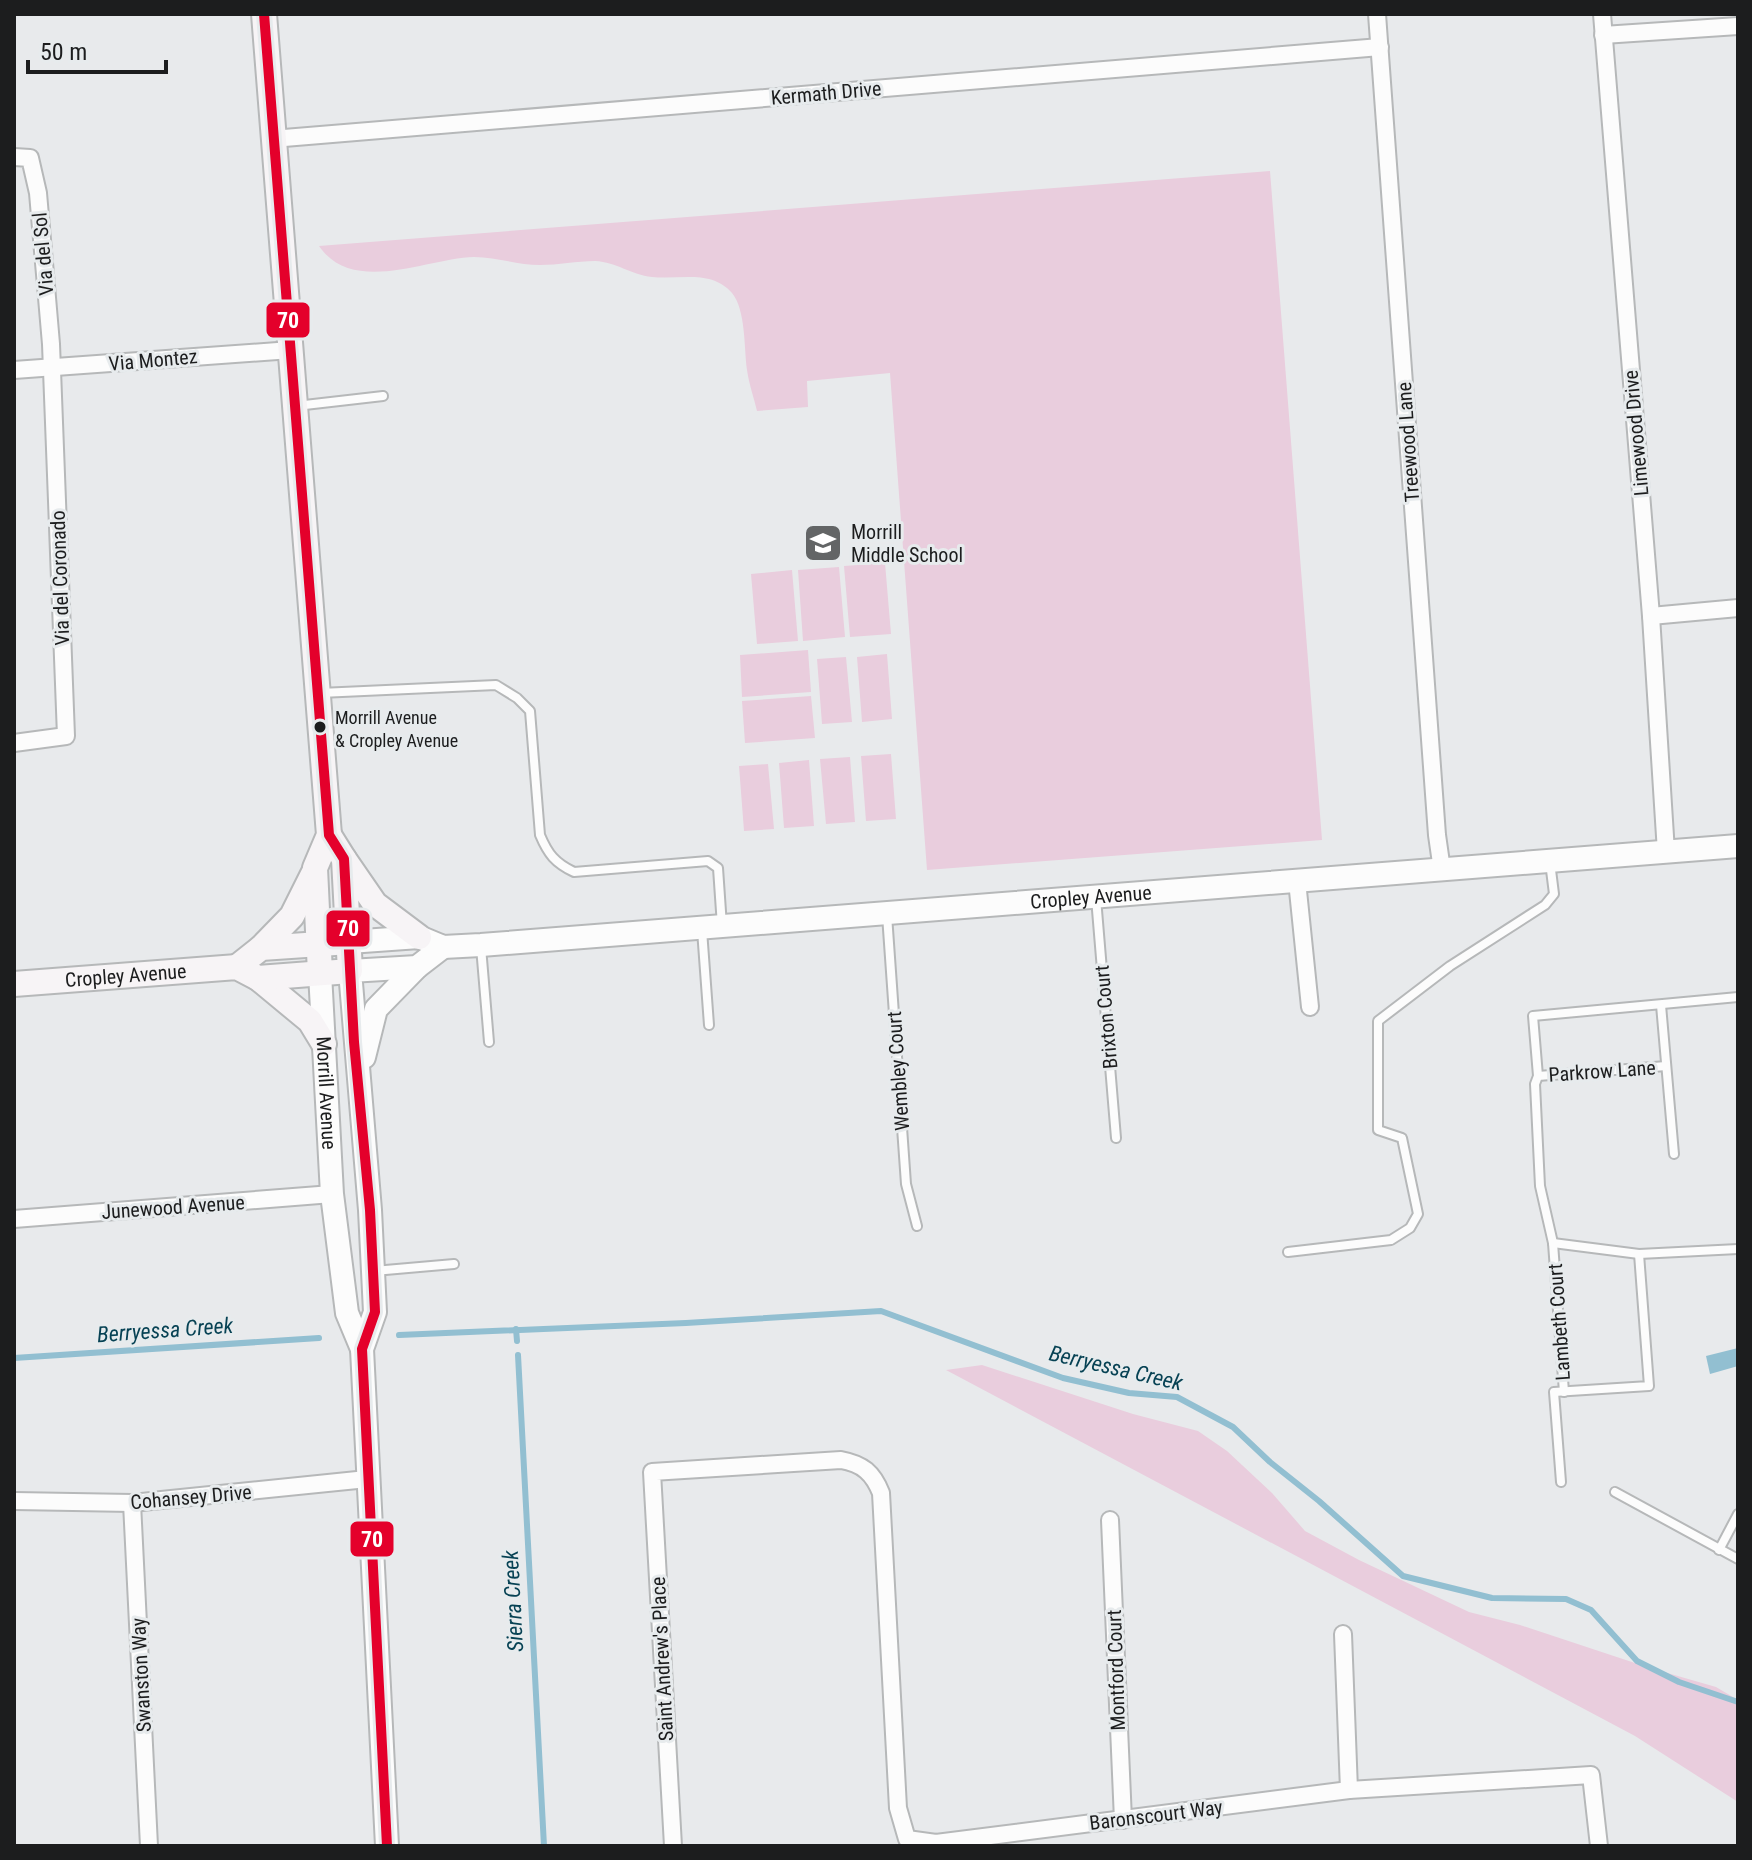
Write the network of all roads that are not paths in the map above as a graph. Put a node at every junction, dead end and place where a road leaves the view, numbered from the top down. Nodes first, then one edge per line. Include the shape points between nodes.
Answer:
1 (264, 14) edge
2 (1377, 14) edge
3 (1602, 14) edge
4 (1738, 26) edge
5 (1603, 35) junction
6 (1380, 47) junction
7 (272, 139) junction
8 (14, 157) edge
9 (291, 350) junction
10 (52, 367) junction
11 (14, 370) edge
12 (383, 396) dead end
13 (295, 406) junction
14 (1738, 608) edge
15 (1651, 616) junction
16 (318, 694) junction
17 (14, 743) edge
18 (329, 835) junction
19 (1738, 846) edge
20 (1666, 852) junction
21 (344, 859) junction
22 (1550, 861) junction
23 (315, 868) junction
24 (1442, 870) junction
25 (1297, 881) junction
26 (1095, 897) junction
27 (887, 914) junction
28 (712, 928) junction
29 (419, 937) junction
30 (349, 942) junction
31 (319, 944) junction
32 (481, 945) junction
33 (443, 947) junction
34 (261, 948) junction
35 (417, 967) junction
36 (350, 971) junction
37 (247, 972) junction
38 (320, 973) junction
39 (14, 984) edge
40 (1738, 997) edge
41 (1661, 1005) junction
42 (1310, 1007) dead end
43 (709, 1025) dead end
44 (489, 1042) dead end
45 (324, 1044) junction
46 (1666, 1066) junction
47 (1538, 1076) junction
48 (359, 1090) junction
49 (1116, 1138) dead end
50 (1674, 1154) dead end
51 (332, 1194) junction
52 (14, 1219) edge
53 (917, 1226) dead end
54 (1553, 1243) junction
55 (1738, 1249) edge
56 (1288, 1252) dead end
57 (1639, 1254) junction
58 (454, 1264) dead end
59 (373, 1271) junction
60 (362, 1349) junction
61 (1564, 1392) junction
62 (652, 1472) joint
63 (367, 1479) junction
64 (1561, 1482) dead end
65 (1615, 1492) dead end
66 (14, 1501) edge
67 (132, 1503) junction
68 (1738, 1514) edge
69 (1110, 1520) dead end
70 (1719, 1550) junction
71 (1738, 1559) edge
72 (1343, 1634) dead end
73 (1349, 1790) junction
74 (1123, 1820) junction
75 (149, 1846) edge
76 (387, 1846) edge
77 (673, 1846) edge
78 (1599, 1846) edge

1 - 7 main road, Morrill Avenue
2 - 6 street, Treewood Lane
3 - 5 street, Limewood Drive
4 - 5 street
5 - 15 street, Limewood Drive
6 - 7 street, Kermath Drive
6 - 24 street, Treewood Lane
7 - 9 main road, Morrill Avenue
8 - 10 street, Via del Sol via 30,158 38,193
9 - 10 street, Via Montez
9 - 13 main road, Morrill Avenue
10 - 11 street, Via Montez
10 - 17 street, Via del Coronado via 66,736
12 - 13 lane
13 - 16 main road, Morrill Avenue
14 - 15 street
15 - 20 street, Limewood Drive
16 - 18 main road, Morrill Avenue
16 - 28 lane via 496,685 530,711 540,835 557,864 574,872 708,861 718,868
18 - 21 main road, Morrill Avenue
18 - 23 main road, Morrill Avenue
19 - 20 street, Cropley Avenue
20 - 22 street, Cropley Avenue
21 - 29 main road via 375,904
21 - 30 main road, Morrill Avenue
22 - 24 street, Cropley Avenue
22 - 56 lane via 1554,894 1545,905 1450,966 1378,1021 1378,1130 1402,1138 1418,1214 1410,1228 1391,1240
23 - 31 main road, Morrill Avenue
23 - 34 main road via 292,916
24 - 25 street, Cropley Avenue
25 - 26 street, Cropley Avenue
25 - 42 street
26 - 27 street, Cropley Avenue
26 - 49 lane, Brixton Court
27 - 28 street, Cropley Avenue
27 - 53 lane, Wembley Court via 906,1184
28 - 32 street, Cropley Avenue
28 - 43 lane
29 - 30 street, Cropley Avenue
29 - 33 street, Cropley Avenue
30 - 31 main road, Cropley Avenue
30 - 36 main road, Morrill Avenue
31 - 34 main road, Cropley Avenue
31 - 38 main road, Morrill Avenue
32 - 33 street, Cropley Avenue
32 - 44 lane
33 - 35 street
34 - 37 main road
35 - 36 street, Cropley Avenue
35 - 48 street via 376,1009
36 - 38 main road, Cropley Avenue
36 - 48 street, Morrill Avenue
37 - 38 main road, Cropley Avenue
37 - 39 main road, Cropley Avenue
37 - 45 main road via 310,1021
38 - 45 street, Morrill Avenue
40 - 41 lane, Parkrow Lane
41 - 46 lane, Parkrow Lane
41 - 47 lane, Parkrow Lane via 1533,1016
45 - 51 street, Morrill Avenue
46 - 47 lane, Parkrow Lane
46 - 50 lane, Parkrow Lane
47 - 54 lane, Parkrow Lane via 1540,1186
48 - 59 street, Morrill Avenue
51 - 52 street, Junewood Avenue
51 - 60 street, Morrill Avenue via 347,1313
54 - 57 lane, Lambeth Court
54 - 61 lane, Lambeth Court
55 - 57 lane, Lambeth Court
57 - 61 lane, Lambeth Court via 1649,1386
58 - 59 lane
59 - 60 street, Morrill Avenue via 375,1312
60 - 63 street, Morrill Avenue
61 - 64 lane, Lambeth Court via 1554,1392
62 - 74 street, Baronscourt Way via 841,1460 855,1463 876,1480 881,1493 898,1808 907,1839 936,1843
62 - 77 street, Saint Andrew's Place
63 - 67 street, Cohansey Drive
63 - 76 street, Morrill Avenue
65 - 70 lane
66 - 67 street, Cohansey Drive
67 - 75 street, Swanston Way
68 - 70 lane
69 - 74 street, Montford Court
70 - 71 lane
72 - 73 street
73 - 74 street, Baronscourt Way
73 - 78 street, Baronscourt Way via 1591,1775

